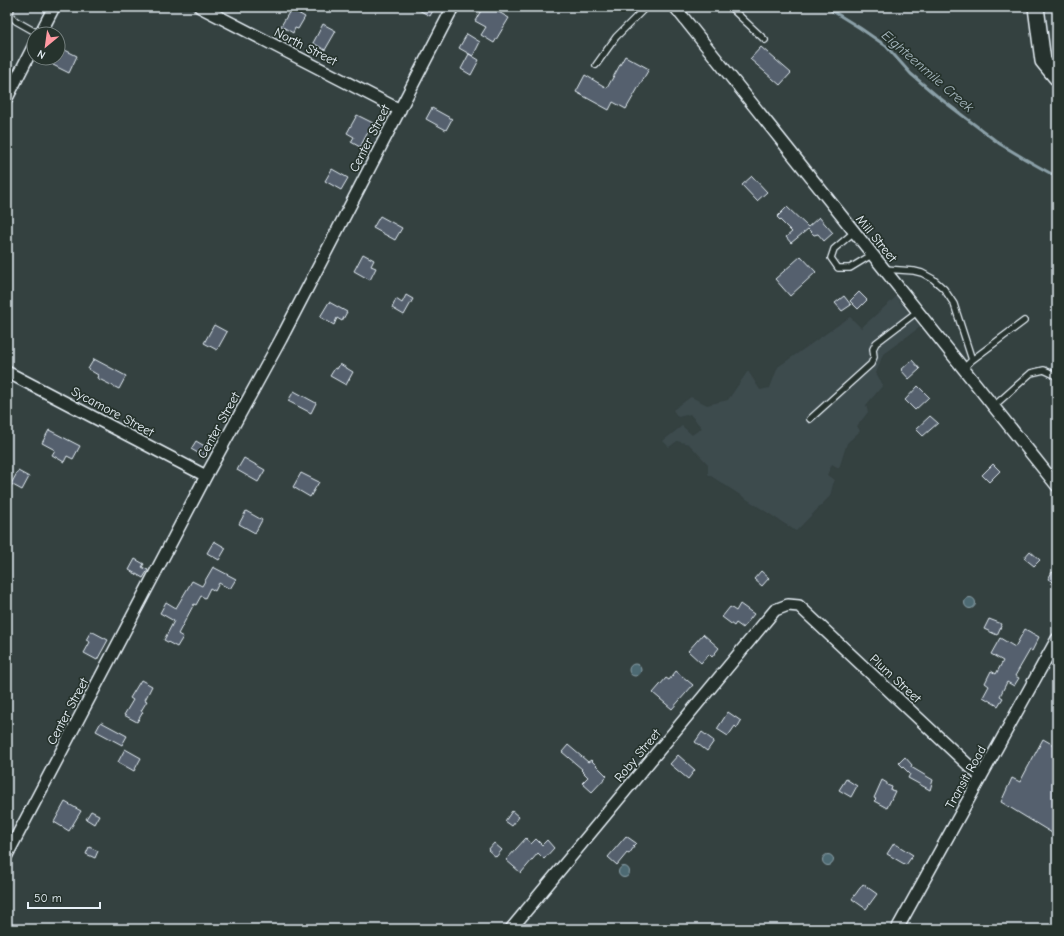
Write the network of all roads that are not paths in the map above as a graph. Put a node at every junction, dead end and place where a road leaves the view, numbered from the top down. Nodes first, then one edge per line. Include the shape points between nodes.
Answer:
1 (11, 7) edge
2 (54, 7) edge
3 (200, 7) edge
4 (453, 7) edge
5 (646, 7) edge
6 (675, 7) edge
7 (730, 7) edge
8 (1036, 7) edge
9 (26, 26) edge
10 (44, 26) edge
11 (765, 40) dead end
12 (26, 61) edge
13 (596, 65) dead end
14 (1057, 78) edge
15 (7, 98) edge
16 (400, 110) junction
17 (854, 232) junction
18 (872, 254) junction
19 (885, 269) junction
20 (918, 311) junction
21 (1024, 321) dead end
22 (972, 360) junction
23 (964, 368) junction
24 (7, 372) edge
25 (1057, 376) edge
26 (994, 406) junction
27 (810, 418) dead end
28 (206, 476) junction
29 (1057, 486) edge
30 (788, 605) joint
31 (1057, 639) edge
32 (981, 777) junction
33 (7, 855) edge
34 (511, 929) edge
35 (897, 929) edge

1 - 9 lane via 10,15
2 - 10 street
3 - 16 street, North Street
4 - 16 street, Center Street
5 - 13 lane via 616,37
6 - 17 street, Mill Street
7 - 11 lane
8 - 14 street via 1043,61
12 - 15 street
16 - 28 street, Center Street via 281,339
17 - 18 street, Mill Street
17 - 18 lane via 834,249 831,258 838,268 850,268
18 - 19 street, Mill Street
19 - 20 street, Mill Street
19 - 22 lane via 922,273 944,289 954,304
20 - 23 street, Mill Street
20 - 27 lane via 876,343 871,364
21 - 22 lane
22 - 23 lane
23 - 26 street, Mill Street
24 - 28 street, Sycamore Street
25 - 26 lane via 1044,370 1030,373
26 - 29 street, Mill Street
28 - 33 street, Center Street
30 - 32 street, Plum Street via 800,606
30 - 34 street, Roby Street via 775,610
31 - 32 street, Transit Road
32 - 35 street, Transit Road

